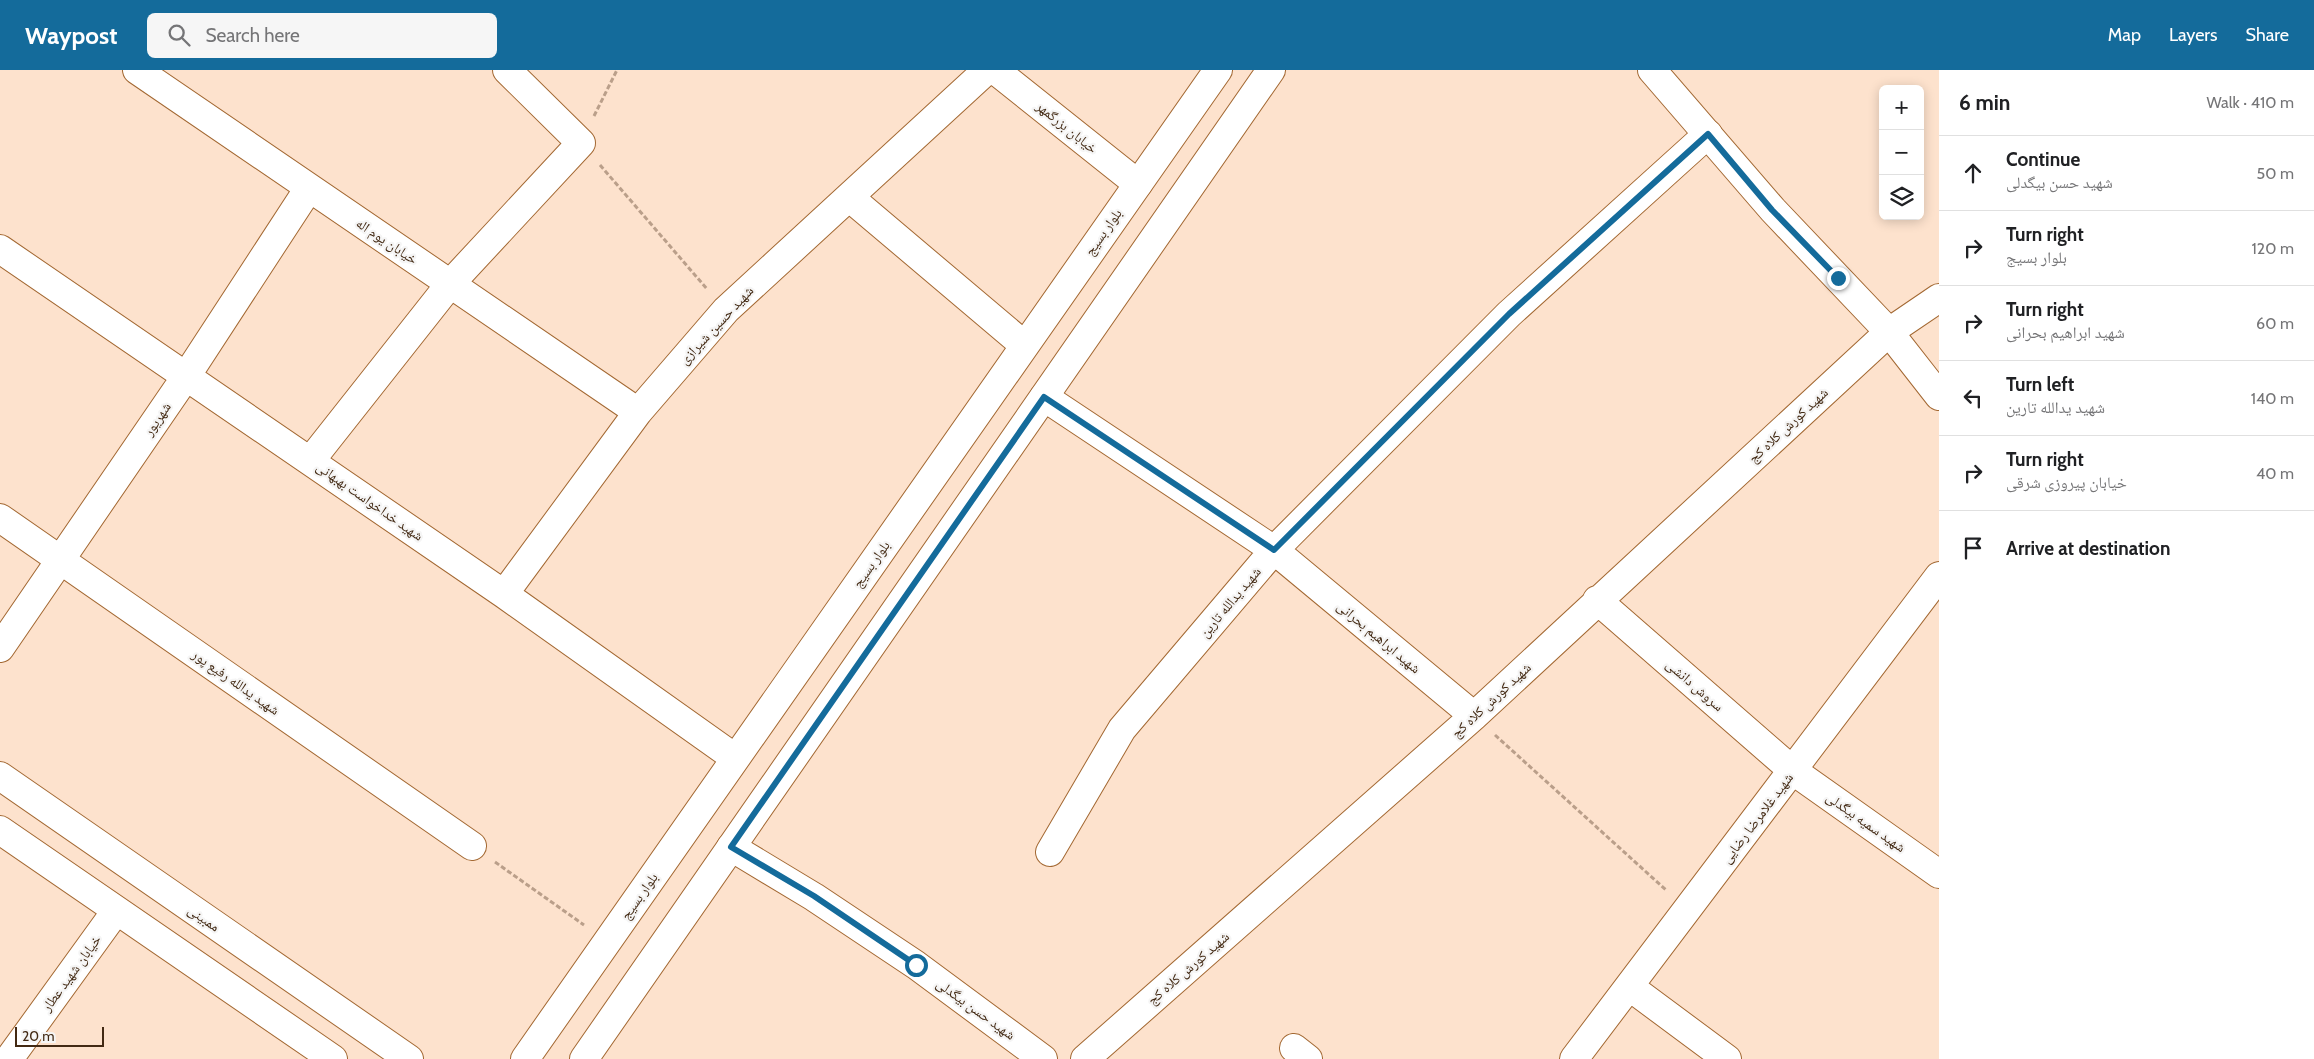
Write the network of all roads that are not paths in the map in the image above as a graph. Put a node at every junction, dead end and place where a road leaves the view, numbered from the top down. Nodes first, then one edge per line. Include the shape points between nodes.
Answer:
1 (137, 70) edge
2 (507, 70) edge
3 (987, 70) edge
4 (995, 70) edge
5 (1218, 70) edge
6 (1271, 70) edge
7 (1652, 70) edge
8 (1708, 134) junction
9 (1138, 184) junction
10 (309, 188) junction
11 (849, 196) junction
12 (0, 249) edge
13 (450, 284) junction
14 (1939, 298) edge
15 (1889, 332) junction
16 (1024, 345) junction
17 (187, 375) junction
18 (1939, 396) edge
19 (1044, 397) junction
20 (638, 412) junction
21 (310, 460) junction
22 (0, 518) edge
23 (1274, 550) junction
24 (61, 559) junction
25 (1939, 576) edge
26 (504, 594) junction
27 (1597, 600) junction
28 (0, 648) edge
29 (1474, 716) junction
30 (735, 758) junction
31 (1792, 770) junction
32 (0, 776) edge
33 (0, 830) edge
34 (472, 846) road end
35 (731, 847) junction
36 (1050, 852) dead end
37 (1939, 874) edge
38 (116, 911) junction
39 (1630, 987) junction
40 (9, 1059) edge
41 (333, 1059) edge
42 (409, 1059) edge
43 (525, 1059) edge
44 (584, 1059) edge
45 (1043, 1059) edge
46 (1085, 1059) edge
47 (1574, 1059) edge
48 (1727, 1059) edge

1 - 10 street, خیابان یوم اله
2 - 13 street via 581,143
3 - 11 street, شهید حسین شیرازی
4 - 9 street, خیابان بزرگمهر
5 - 9 street, بلوار بسیج
6 - 19 street
7 - 8 street
8 - 15 street via 1772,210
8 - 23 street, شهید یدالله تارین via 1509,314
9 - 16 street, بلوار بسیج
10 - 13 street, خیابان یوم اله
10 - 17 street, شهریور
11 - 16 street
11 - 20 street, شهید حسین شیرازی via 726,310
12 - 17 street, شهید خداخواست بهبهانی
13 - 20 street, خیابان یوم اله
13 - 21 street
14 - 15 street, شهید کورش کلاه کج
15 - 18 street
15 - 27 street, شهید کورش کلاه کج
16 - 30 street, بلوار بسیج
17 - 21 street, شهید خداخواست بهبهانی
17 - 24 street, شهریور
19 - 23 street, شهید ابراهیم بحرانی
19 - 35 street
20 - 26 street, شهید حسین شیرازی
21 - 26 street, شهید خداخواست بهبهانی
22 - 24 street, شهید یدالله رفیع پور
23 - 29 street, شهید ابراهیم بحرانی
23 - 36 street, شهید یدالله تارین via 1122,728
24 - 28 street, شهریور
24 - 34 street, شهید یدالله رفیع پور
25 - 31 street, شهید غلامرضا رضایی
26 - 30 street, شهید خداخواست بهبهانی
27 - 29 street, شهید کورش کلاه کج
27 - 31 street, سروش دانشی
29 - 46 street, شهید کورش کلاه کج
30 - 43 street, بلوار بسیج
31 - 37 street, شهید سمیه بیگدلی
31 - 39 street, شهید غلامرضا رضایی
32 - 42 street, ممبینی
33 - 38 street
35 - 44 street
35 - 45 street, شهید حسن بیگدلی via 814,896
38 - 40 street, خیابان شهید عطار
38 - 41 street
39 - 47 street, شهید غلامرضا رضایی
39 - 48 street

